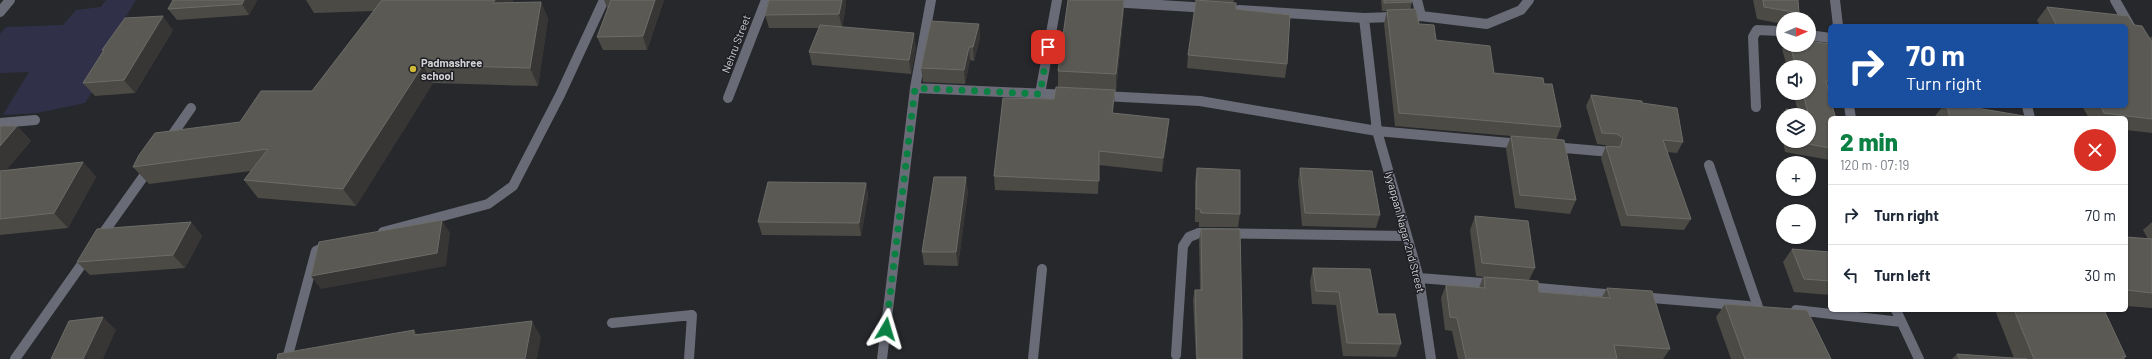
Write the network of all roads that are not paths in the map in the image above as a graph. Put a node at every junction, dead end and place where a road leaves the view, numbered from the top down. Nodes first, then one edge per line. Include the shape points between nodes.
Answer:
1 (10, 0) edge
2 (604, 0) edge
3 (766, 0) edge
4 (931, 0) edge
5 (1057, 0) edge
6 (1417, 0) edge
7 (1529, 0) edge
8 (1835, 0) edge
9 (2115, 0) edge
10 (1103, 2) edge
11 (0, 12) edge
12 (1420, 16) junction
13 (1364, 18) junction
14 (1838, 24) edge
15 (1776, 31) edge
16 (1816, 36) edge
17 (2137, 37) edge
18 (1828, 38) edge
19 (915, 88) junction
20 (1040, 94) junction
21 (1079, 95) edge
22 (1095, 96) edge
23 (728, 98) dead end
24 (1756, 106) dead end
25 (191, 108) dead end
26 (35, 120) dead end
27 (0, 123) edge
28 (1377, 130) junction
29 (164, 147) edge
30 (1611, 152) edge
31 (155, 160) edge
32 (1709, 165) dead end
33 (374, 233) edge
34 (1406, 236) junction
35 (339, 239) edge
36 (1042, 269) dead end
37 (1419, 278) junction
38 (1789, 310) edge
39 (1897, 312) edge
40 (1901, 322) junction
41 (612, 323) dead end
42 (1176, 355) dead end
43 (15, 359) edge
44 (287, 359) edge
45 (689, 359) edge
46 (882, 359) edge
47 (1033, 359) edge
48 (1431, 359) edge
49 (1919, 359) edge

1 - 11 street
2 - 33 street via 560,95 513,186 488,204
3 - 23 street, Nehru Street
4 - 19 street
5 - 20 street
6 - 12 street
7 - 12 street via 1521,10 1487,24
8 - 14 street
9 - 17 street
10 - 13 street
12 - 13 street
13 - 28 street, Iyyappan Nagar 2nd Street
15 - 24 street via 1757,30 1753,37
16 - 18 street
19 - 20 street
19 - 46 street
20 - 21 street
22 - 28 street via 1200,101
25 - 29 street
26 - 27 street
28 - 30 street
28 - 34 street, Iyyappan Nagar 2nd Street
31 - 43 street
32 - 37 street via 1762,307
34 - 37 street, Iyyappan Nagar 2nd Street
34 - 42 street via 1199,233 1189,237 1184,246
35 - 44 street via 316,251
36 - 47 street
37 - 48 street, Iyyappan Nagar 2nd Street
38 - 40 street
39 - 40 street
40 - 49 street
41 - 45 street via 692,315

